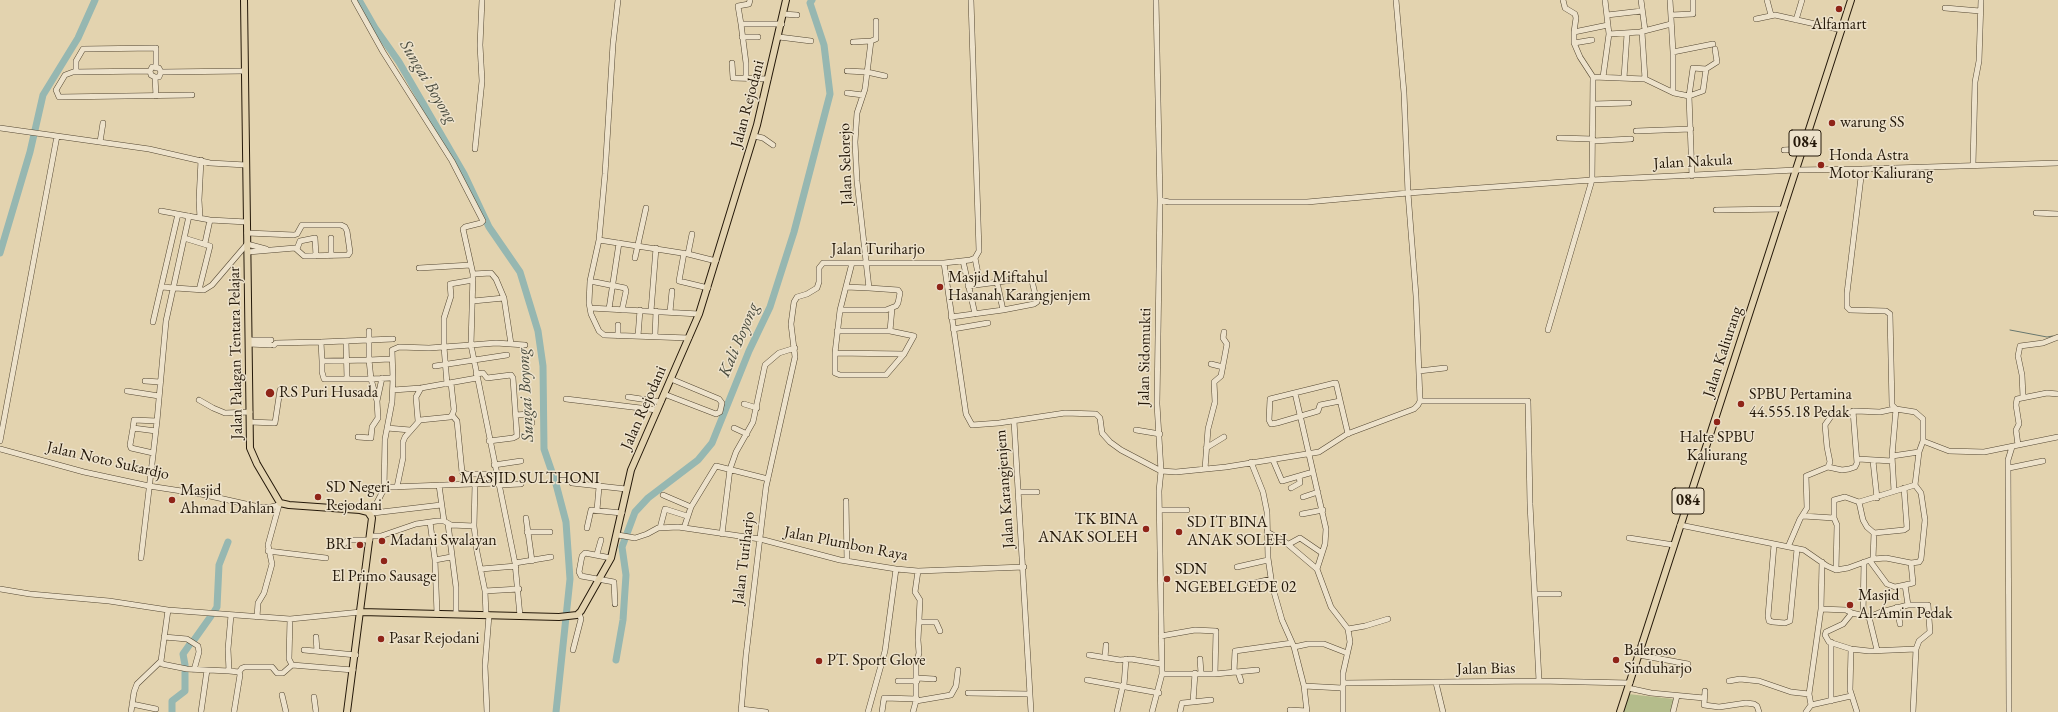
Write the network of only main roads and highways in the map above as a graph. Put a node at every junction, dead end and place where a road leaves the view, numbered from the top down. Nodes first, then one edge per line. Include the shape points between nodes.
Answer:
1 (244, 0) edge
2 (786, 0) edge
3 (1851, 0) edge
4 (361, 612) junction
5 (347, 712) edge
6 (1620, 712) edge

1 - 4 main road, Jalan Palagan Tentara Pelajar via 250,448 279,504 360,510 372,514
2 - 4 main road, Jalan Rejodani via 755,131 700,314 631,470 619,536 611,558 577,615 559,617
3 - 6 main road, Jalan Kaliurang / 084
4 - 5 main road

